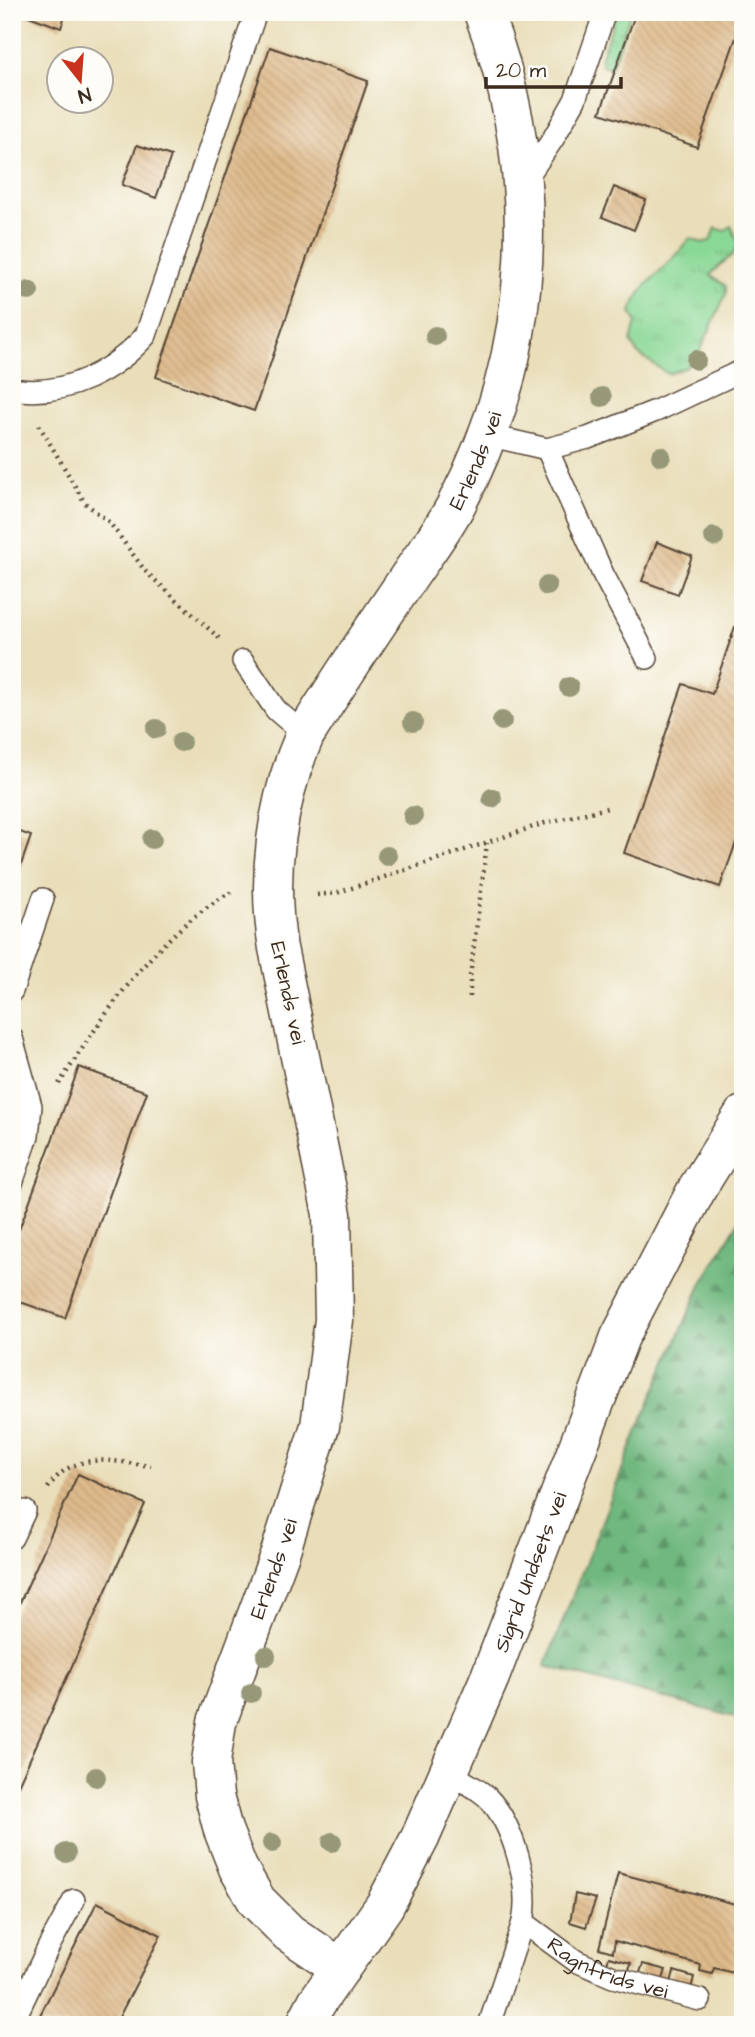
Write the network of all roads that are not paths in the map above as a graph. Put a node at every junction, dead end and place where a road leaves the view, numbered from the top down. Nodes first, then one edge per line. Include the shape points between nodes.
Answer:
1 (256, 12) edge
2 (483, 12) edge
3 (605, 12) edge
4 (522, 183) junction
5 (743, 370) edge
6 (20, 390) road end
7 (487, 435) junction
8 (547, 449) junction
9 (647, 658) dead end
10 (243, 661) road end
11 (305, 735) junction
12 (43, 899) dead end
13 (12, 990) edge
14 (12, 1038) edge
15 (743, 1115) edge
16 (12, 1183) edge
17 (25, 1511) road end
18 (12, 1538) edge
19 (449, 1772) junction
20 (74, 1900) dead end
21 (523, 1922) junction
22 (341, 1968) junction
23 (700, 2000) dead end
24 (12, 2024) edge
25 (305, 2025) edge
26 (489, 2025) edge

1 - 6 lane via 146,335 129,354 86,380 55,390
2 - 4 street, Erlends vei via 512,110
3 - 4 lane via 575,100
4 - 7 street, Erlends vei via 525,228 518,315 507,378
5 - 8 lane via 658,411
7 - 8 lane
7 - 11 street, Erlends vei via 446,523
8 - 9 lane
10 - 11 lane via 276,710
11 - 22 street, Erlends vei via 292,764 281,815 272,895 278,948 331,1214 334,1320 320,1426 280,1553 217,1722 211,1762 223,1830 257,1901 289,1933
12 - 13 lane
14 - 16 lane via 31,1106 28,1136
15 - 19 street, Sigrid Undsets vei via 692,1199 620,1338
17 - 18 lane
19 - 21 lane, Ragnfrids vei via 484,1794 500,1814 525,1888
19 - 22 street, Sigrid Undsets vei via 385,1905
20 - 24 lane
21 - 23 lane, Ragnfrids vei via 576,1961 613,1977
21 - 26 lane, Ragnfrids vei
22 - 25 street, Sigrid Undsets vei

